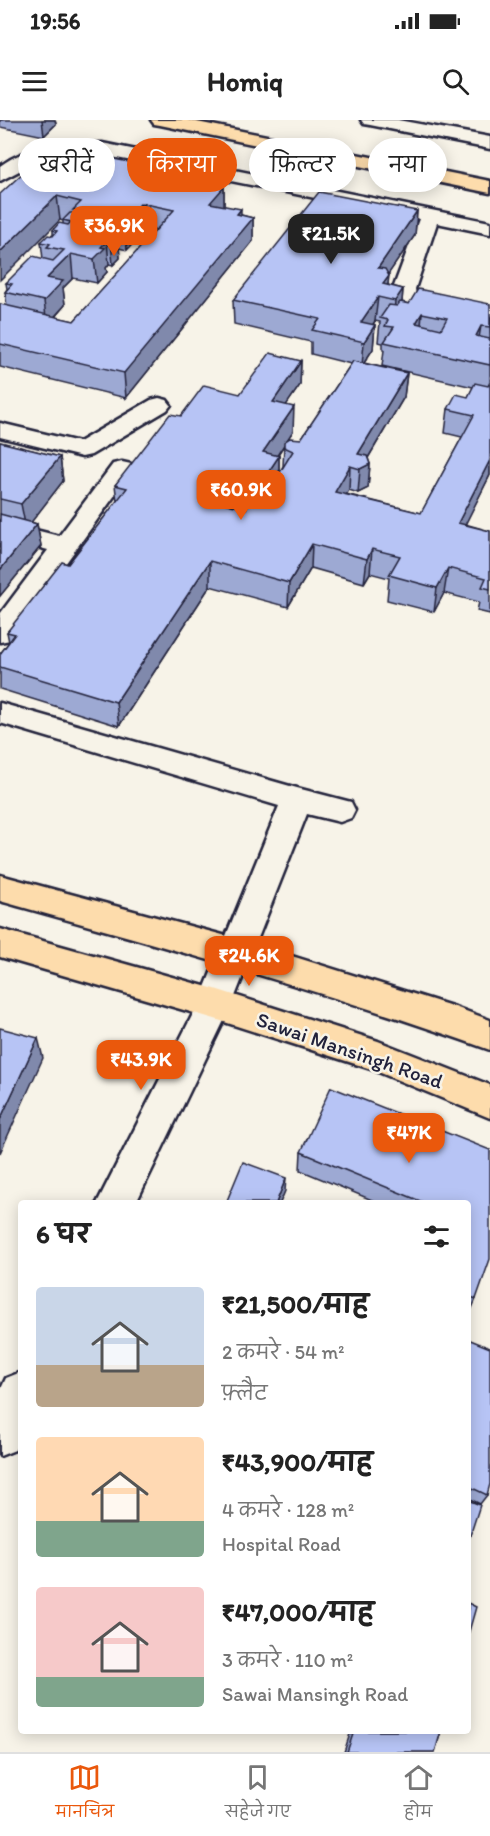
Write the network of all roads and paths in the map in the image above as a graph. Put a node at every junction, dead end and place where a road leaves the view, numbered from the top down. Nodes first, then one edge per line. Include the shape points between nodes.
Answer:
1 (160, 120) edge
2 (370, 120) edge
3 (400, 123) edge
4 (388, 138) edge
5 (490, 143) edge
6 (0, 175) edge
7 (490, 187) edge
8 (430, 216) junction
9 (490, 228) edge
10 (490, 325) edge
11 (159, 405) dead end
12 (0, 430) edge
13 (122, 469) dead end
14 (0, 529) edge
15 (65, 546) junction
16 (0, 633) edge
17 (0, 713) edge
18 (297, 800) junction
19 (340, 810) dead end
20 (0, 888) edge
21 (0, 943) edge
22 (234, 952) junction
23 (215, 1004) junction
24 (490, 1035) edge
25 (490, 1102) edge
26 (117, 1200) edge
27 (0, 1379) edge
28 (18, 1385) edge
29 (18, 1399) edge
30 (0, 1435) edge

1 - 7 main road
2 - 3 street
3 - 4 street
3 - 5 street
6 - 8 street via 15,162 57,149 102,149
8 - 9 street
8 - 10 street via 404,289 407,303 424,311
11 - 12 street via 82,450
13 - 15 street
14 - 15 street
15 - 16 street
17 - 18 street
18 - 19 street
18 - 22 street
20 - 22 main road
21 - 23 main road, Sawai Mansingh Road
22 - 23 street
22 - 24 main road
23 - 25 main road, Sawai Mansingh Road via 378,1056
23 - 26 street
27 - 28 street
29 - 30 street

